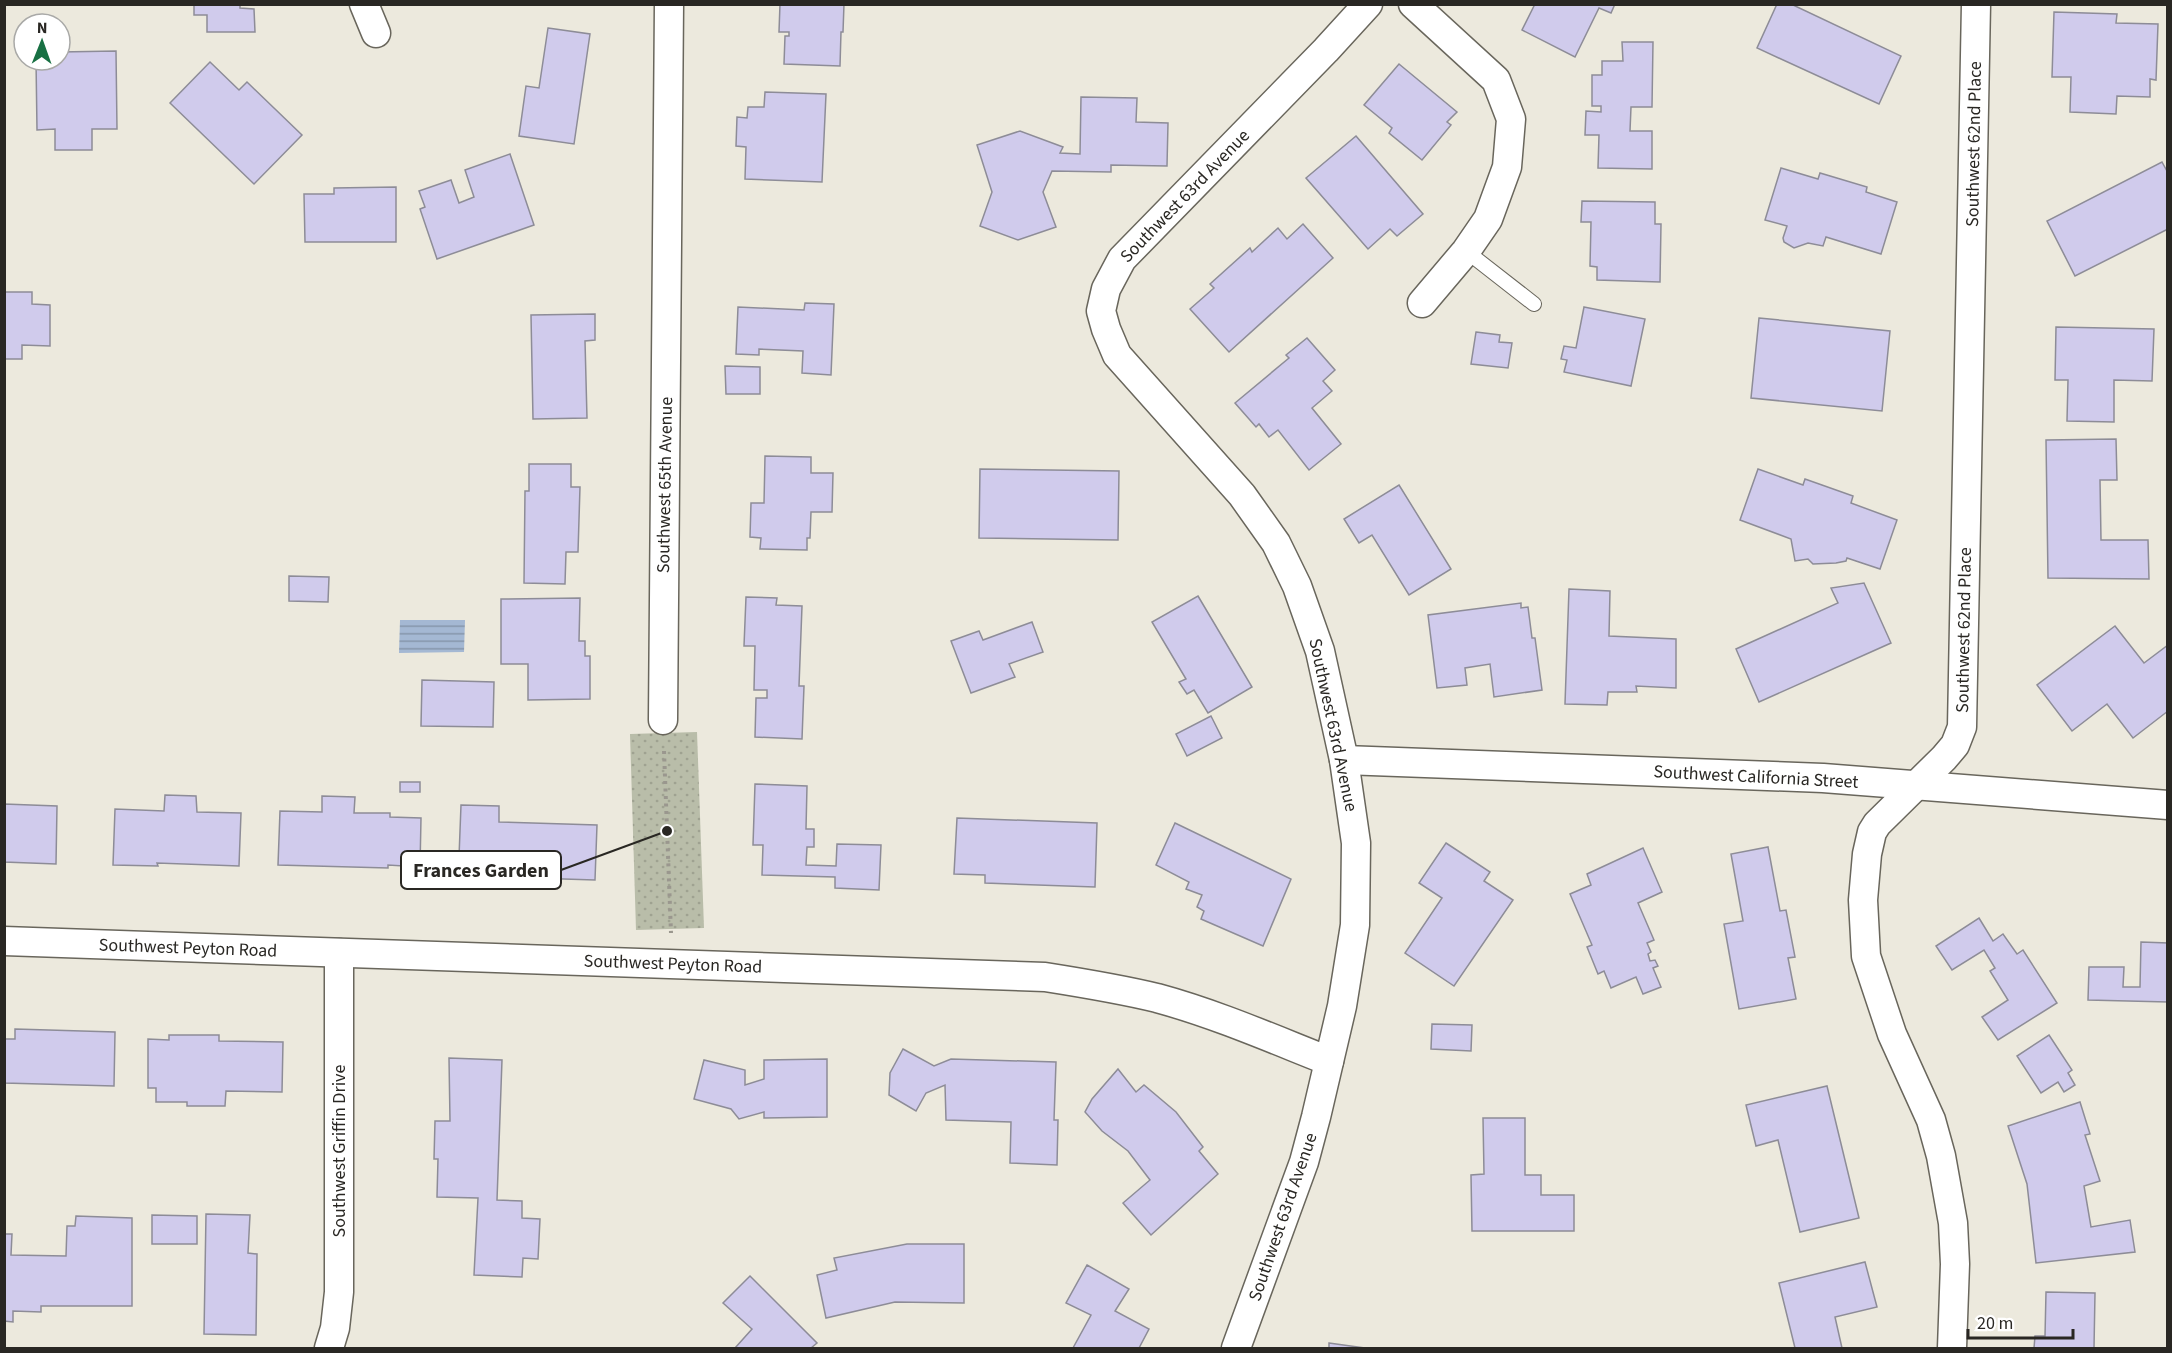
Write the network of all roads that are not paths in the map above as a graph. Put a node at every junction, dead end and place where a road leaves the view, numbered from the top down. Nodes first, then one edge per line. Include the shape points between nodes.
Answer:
1 (364, 4) edge
2 (669, 4) edge
3 (1368, 4) edge
4 (1413, 4) edge
5 (1976, 4) edge
6 (376, 33) dead end
7 (1466, 251) junction
8 (1422, 303) dead end
9 (1534, 304) dead end
10 (663, 720) road end
11 (1344, 760) junction
12 (1914, 786) junction
13 (2168, 805) edge
14 (4, 941) edge
15 (339, 953) junction
16 (1329, 1061) junction
17 (328, 1348) edge
18 (1236, 1348) edge
19 (1952, 1348) edge

1 - 6 street
2 - 10 street, Southwest 65th Avenue
3 - 11 street, Southwest 63rd Avenue via 1122,259 1106,289 1101,311 1117,355 1242,495 1276,543 1297,586 1320,651
4 - 7 street via 1496,80 1511,119 1507,167 1488,219
5 - 12 street, Southwest 62nd Place via 1962,727 1955,745
7 - 8 street
7 - 9 lane
11 - 12 street, Southwest California Street via 1811,778
11 - 16 street, Southwest 63rd Avenue via 1356,843 1355,925
12 - 13 street, Southwest California Street
12 - 19 street, Southwest 62nd Place via 1872,832 1863,900 1866,956 1892,1035 1931,1120 1941,1155 1953,1223
14 - 15 street, Southwest Peyton Road
15 - 16 street, Southwest Peyton Road via 1068,981 1201,1011
15 - 17 street, Southwest Griffin Drive via 339,1292 335,1328
16 - 18 street, Southwest 63rd Avenue via 1304,1162

